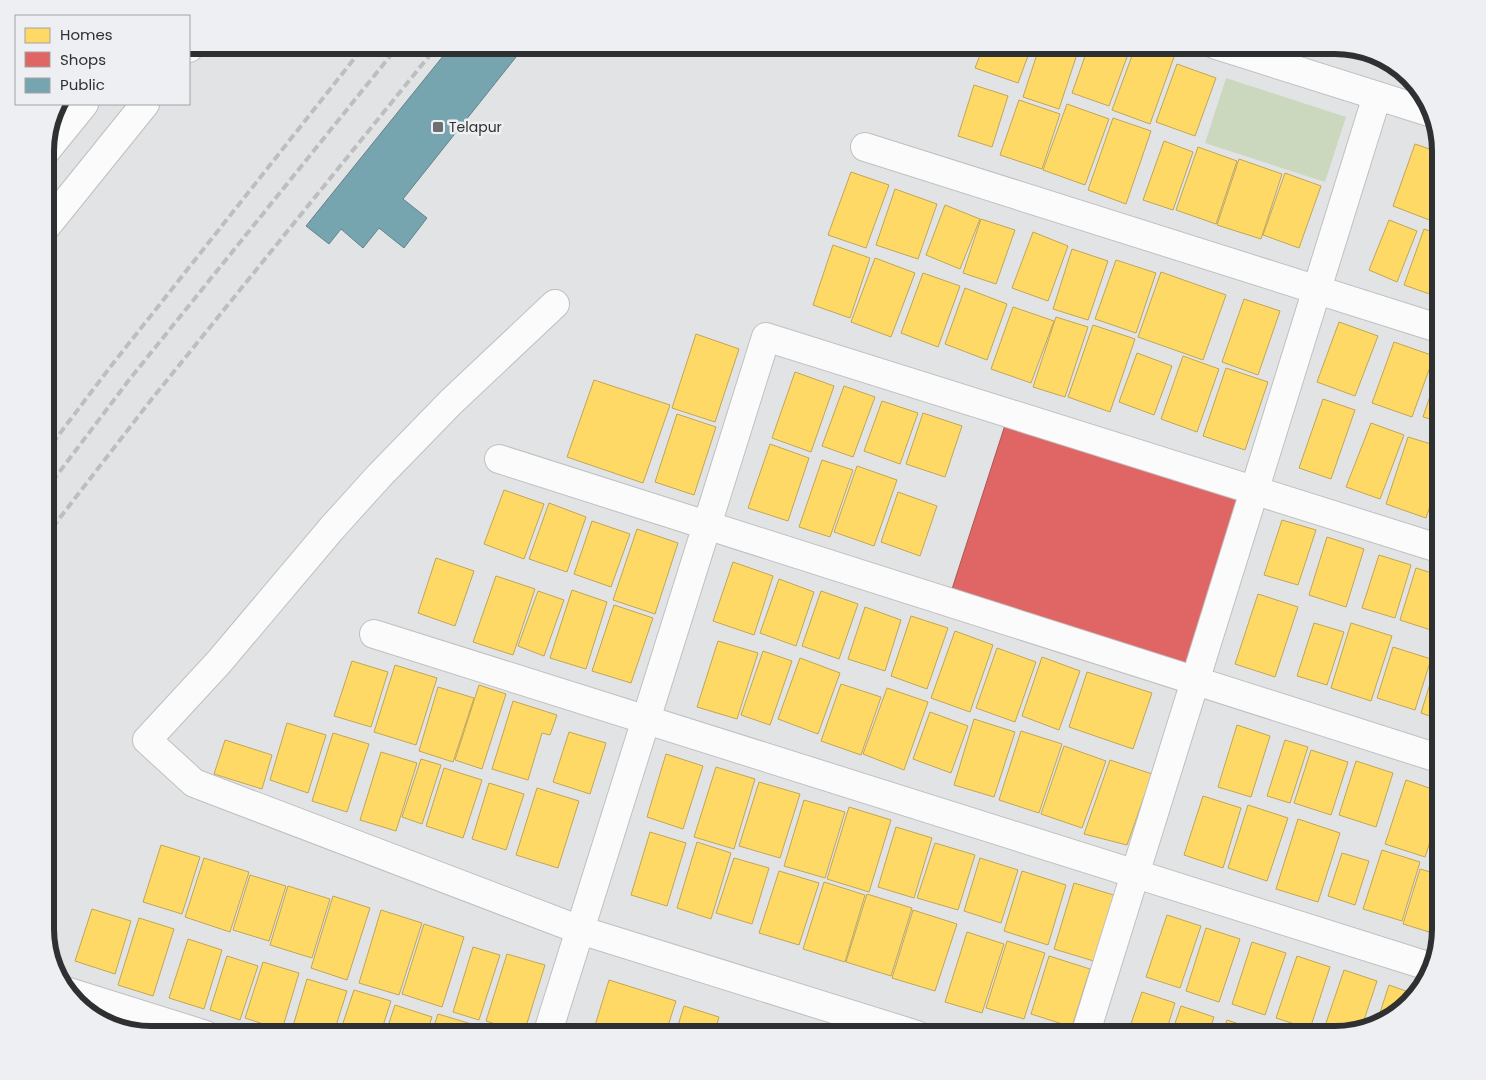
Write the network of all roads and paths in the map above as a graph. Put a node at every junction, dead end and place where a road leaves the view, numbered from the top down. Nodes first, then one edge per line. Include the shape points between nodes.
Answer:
1 (1244, 54) edge
2 (1377, 96) junction
3 (83, 105) edge
4 (143, 105) edge
5 (1423, 110) edge
6 (55, 140) edge
7 (865, 147) dead end
8 (54, 217) edge
9 (1316, 290) junction
10 (555, 304) dead end
11 (1432, 326) edge
12 (499, 460) dead end
13 (1254, 490) junction
14 (707, 526) junction
15 (1432, 545) edge
16 (374, 634) dead end
17 (1195, 681) junction
18 (646, 720) junction
19 (1432, 756) edge
20 (1135, 874) junction
21 (580, 930) junction
22 (1425, 965) edge
23 (80, 995) edge
24 (177, 1026) edge
25 (550, 1026) edge
26 (888, 1026) edge
27 (1088, 1026) edge

1 - 2 street
2 - 5 street
2 - 9 street
3 - 6 street
4 - 8 street
7 - 9 street
9 - 11 street
9 - 13 street
10 - 21 street via 451,402 379,476 147,740 194,784
12 - 14 street
13 - 14 street via 766,337
13 - 15 street
13 - 17 street
14 - 17 street
14 - 18 street
16 - 18 street
17 - 19 street
17 - 20 street
18 - 20 street
18 - 21 street
20 - 22 street
20 - 27 street
21 - 25 street
21 - 26 street
23 - 24 street

